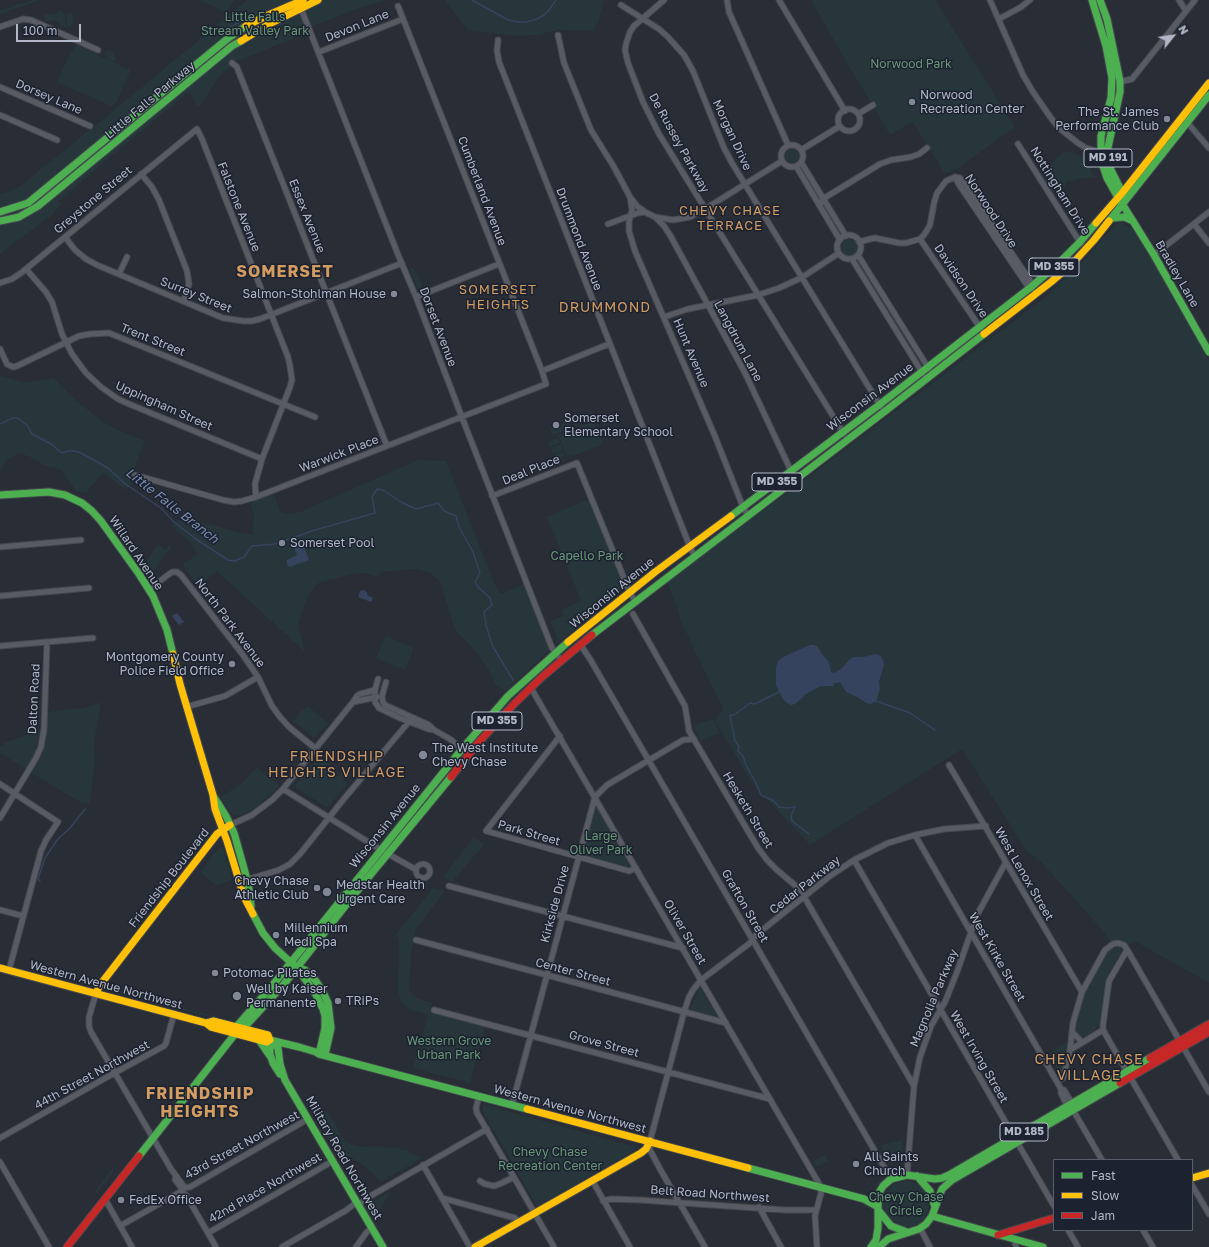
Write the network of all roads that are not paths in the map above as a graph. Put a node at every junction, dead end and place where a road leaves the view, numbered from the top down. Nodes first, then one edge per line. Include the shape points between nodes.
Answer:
1 (318, 0) edge
2 (664, 0) edge
3 (726, 0) edge
4 (779, 0) edge
5 (990, 0) edge
6 (1030, 0) edge
7 (1092, 0) edge
8 (1100, 0) edge
9 (1179, 0) edge
10 (1195, 0) edge
11 (300, 2) edge
12 (621, 5) dead end
13 (398, 6) dead end
14 (1186, 11) junction
15 (642, 18) junction
16 (403, 19) junction
17 (999, 19) junction
18 (0, 27) edge
19 (558, 36) dead end
20 (498, 40) dead end
21 (98, 50) dead end
22 (319, 52) junction
23 (232, 63) dead end
24 (1111, 68) junction
25 (1120, 81) junction
26 (1209, 83) edge
27 (1112, 86) junction
28 (0, 87) edge
29 (1209, 95) edge
30 (873, 105) dead end
31 (845, 110) junction
32 (0, 115) edge
33 (861, 115) junction
34 (1182, 117) junction
35 (1188, 123) junction
36 (90, 126) dead end
37 (840, 126) junction
38 (197, 129) joint
39 (57, 140) dead end
40 (1018, 144) dead end
41 (788, 145) junction
42 (927, 148) dead end
43 (1209, 148) edge
44 (801, 150) junction
45 (1100, 152) junction
46 (782, 161) junction
47 (801, 162) junction
48 (796, 166) junction
49 (141, 174) junction
50 (744, 185) junction
51 (1120, 194) junction
52 (630, 197) junction
53 (824, 200) junction
54 (819, 205) junction
55 (1125, 205) junction
56 (705, 209) junction
57 (0, 212) edge
58 (644, 212) junction
59 (1209, 212) edge
60 (631, 216) junction
61 (655, 217) junction
62 (1113, 218) junction
63 (673, 220) junction
64 (0, 221) edge
65 (1133, 221) junction
66 (608, 224) dead end
67 (1194, 224) junction
68 (667, 231) junction
69 (846, 236) junction
70 (65, 237) junction
71 (920, 238) junction
72 (840, 240) junction
73 (859, 242) junction
74 (1080, 242) junction
75 (1209, 243) edge
76 (1086, 249) junction
77 (839, 254) junction
78 (1154, 254) junction
79 (858, 255) junction
80 (127, 257) dead end
81 (852, 259) junction
82 (402, 264) junction
83 (499, 264) junction
84 (26, 269) junction
85 (119, 274) junction
86 (801, 278) junction
87 (0, 283) edge
88 (1031, 287) junction
89 (327, 293) junction
90 (1036, 294) junction
91 (758, 295) junction
92 (416, 297) junction
93 (184, 300) junction
94 (708, 304) junction
95 (891, 310) junction
96 (886, 313) junction
97 (271, 314) junction
98 (664, 317) junction
99 (980, 327) junction
100 (985, 335) junction
101 (66, 342) junction
102 (609, 344) junction
103 (0, 349) edge
104 (1209, 352) edge
105 (925, 370) junction
106 (542, 371) junction
107 (930, 377) junction
108 (546, 384) joint
109 (284, 405) junction
110 (880, 405) junction
111 (884, 412) junction
112 (314, 417) dead end
113 (461, 417) junction
114 (843, 432) junction
115 (848, 440) junction
116 (386, 446) junction
117 (262, 459) junction
118 (791, 471) junction
119 (135, 475) dead end
120 (796, 479) junction
121 (0, 495) edge
122 (492, 496) junction
123 (256, 497) junction
124 (743, 507) junction
125 (748, 515) junction
126 (81, 540) dead end
127 (0, 547) edge
128 (690, 547) junction
129 (694, 555) junction
130 (90, 588) dead end
131 (149, 589) junction
132 (630, 593) junction
133 (0, 596) edge
134 (635, 601) junction
135 (633, 614) dead end
136 (93, 638) dead end
137 (47, 642) junction
138 (580, 644) junction
139 (0, 646) edge
140 (555, 654) junction
141 (561, 660) junction
142 (258, 677) junction
143 (378, 679) dead end
144 (386, 682) dead end
145 (531, 688) junction
146 (375, 690) junction
147 (382, 696) junction
148 (375, 697) junction
149 (353, 702) junction
150 (186, 706) junction
151 (411, 720) junction
152 (688, 728) junction
153 (560, 736) junction
154 (694, 739) junction
155 (683, 740) junction
156 (316, 749) junction
157 (462, 749) junction
158 (466, 757) junction
159 (649, 761) junction
160 (949, 765) dead end
161 (0, 784) edge
162 (283, 789) junction
163 (15, 793) junction
164 (213, 795) junction
165 (595, 797) junction
166 (329, 817) junction
167 (0, 818) edge
168 (230, 825) junction
169 (986, 826) junction
170 (223, 829) junction
171 (915, 835) junction
172 (381, 850) junction
173 (388, 854) junction
174 (578, 857) junction
175 (854, 860) junction
176 (1006, 862) junction
177 (636, 868) junction
178 (415, 869) dead end
179 (243, 881) junction
180 (449, 886) dead end
181 (805, 897) junction
182 (0, 910) edge
183 (23, 916) junction
184 (562, 917) junction
185 (971, 932) junction
186 (753, 939) junction
187 (416, 940) dead end
188 (683, 948) junction
189 (1127, 950) junction
190 (290, 962) junction
191 (0, 968) edge
192 (297, 968) junction
193 (9, 970) junction
194 (546, 975) junction
195 (701, 980) junction
196 (306, 981) junction
197 (317, 982) junction
198 (1082, 992) junction
199 (96, 993) junction
200 (434, 1010) dead end
201 (940, 1010) junction
202 (684, 1012) junction
203 (174, 1014) junction
204 (726, 1023) junction
205 (1209, 1024) edge
206 (238, 1030) junction
207 (1103, 1030) junction
208 (1072, 1032) junction
209 (1209, 1032) edge
210 (530, 1035) junction
211 (259, 1040) junction
212 (273, 1042) junction
213 (1082, 1042) junction
214 (1181, 1044) junction
215 (1070, 1050) junction
216 (322, 1055) junction
217 (270, 1056) junction
218 (669, 1072) junction
219 (115, 1073) junction
220 (1129, 1074) junction
221 (285, 1080) junction
222 (1057, 1081) junction
223 (914, 1086) junction
224 (1209, 1092) edge
225 (479, 1096) junction
226 (770, 1098) junction
227 (512, 1105) junction
228 (1071, 1106) junction
229 (308, 1119) junction
230 (487, 1129) junction
231 (0, 1138) edge
232 (154, 1138) junction
233 (1016, 1140) junction
234 (650, 1142) junction
235 (1101, 1159) edge
236 (1177, 1159) edge
237 (333, 1161) junction
238 (0, 1162) edge
239 (423, 1166) junction
240 (1209, 1173) edge
241 (907, 1175) junction
242 (917, 1176) junction
243 (514, 1177) junction
244 (1193, 1178) edge
245 (592, 1180) junction
246 (891, 1180) junction
247 (480, 1181) dead end
248 (820, 1187) junction
249 (1193, 1187) edge
250 (184, 1190) junction
251 (880, 1192) junction
252 (442, 1198) junction
253 (864, 1199) junction
254 (105, 1200) junction
255 (603, 1201) junction
256 (679, 1202) junction
257 (357, 1203) junction
258 (1053, 1204) edge
259 (935, 1207) junction
260 (759, 1208) junction
261 (878, 1209) junction
262 (816, 1210) junction
263 (535, 1213) junction
264 (1209, 1214) edge
265 (932, 1216) junction
266 (1053, 1218) edge
267 (519, 1222) junction
268 (120, 1226) junction
269 (372, 1227) junction
270 (920, 1228) junction
271 (1069, 1231) edge
272 (1144, 1231) edge
273 (907, 1232) junction
274 (208, 1233) junction
275 (998, 1235) junction
276 (1014, 1239) junction
277 (1153, 1246) edge
278 (49, 1247) edge
279 (67, 1247) edge
280 (132, 1247) edge
281 (216, 1247) edge
282 (282, 1247) edge
283 (356, 1247) edge
284 (383, 1247) edge
285 (470, 1247) edge
286 (475, 1247) edge
287 (554, 1247) edge
288 (630, 1247) edge
289 (705, 1247) edge
290 (781, 1247) edge
291 (817, 1247) edge
292 (871, 1247) edge
293 (879, 1247) edge
294 (930, 1247) edge
295 (1016, 1247) edge
296 (1043, 1247) edge
297 (1078, 1247) edge

1 - 11 main road, Little Falls Parkway
2 - 15 street, De Russey Parkway
3 - 41 street
4 - 31 street
5 - 17 street
6 - 17 street
7 - 24 main road, MD 191
8 - 25 main road, MD 191 via 1107,19
9 - 14 street
10 - 14 street
11 - 22 street, Dorset Avenue
11 - 57 main road, Little Falls Parkway via 247,26 226,40 28,203
11 - 64 main road, Little Falls Parkway via 232,46 38,206 19,217
12 - 15 street, Morgan Drive
13 - 16 street, Cumberland Avenue
14 - 25 street via 1132,79
15 - 50 street, Morgan Drive via 664,33 687,60 726,152
15 - 56 street, De Russey Parkway via 627,38 628,64 651,118
16 - 22 street, Devon Lane
16 - 83 street, Cumberland Avenue
17 - 45 street via 1023,74 1051,118 1078,143
18 - 21 street via 24,19 31,20
19 - 52 street via 564,62 591,130
20 - 102 street, Drummond Avenue via 499,62
22 - 82 street, Dorset Avenue
23 - 89 street, Essex Avenue via 237,67
24 - 25 main road
24 - 27 main road, MD 191
25 - 27 street
25 - 51 main road, MD 191 via 1107,152
26 - 34 main road, Wisconsin Avenue / MD 355
27 - 45 main road, MD 191
28 - 36 street, Dorsey Lane
29 - 35 main road, Wisconsin Avenue / MD 355
30 - 33 street
31 - 33 street via 852,110
31 - 37 street via 839,117
32 - 39 street
33 - 37 street via 859,126 854,130 847,131
34 - 35 street
34 - 51 main road, Wisconsin Avenue / MD 355
35 - 43 street
35 - 55 main road, Wisconsin Avenue / MD 355
37 - 44 street
38 - 49 street, Greystone Street
38 - 97 street, Falstone Avenue
40 - 74 street, Nottingham Drive
41 - 44 street via 796,145
41 - 46 street via 781,152
42 - 53 street via 911,157 880,164
44 - 47 street
45 - 51 main road, MD 191 via 1106,178
46 - 48 street via 789,166
46 - 50 street
47 - 48 street
47 - 53 street
48 - 54 street
49 - 70 street, Greystone Street
49 - 93 street via 159,200 187,271 189,284
50 - 56 street
50 - 86 street, Morgan Drive
51 - 55 main road, MD 191
51 - 74 main road, Wisconsin Avenue / MD 355
52 - 58 street
52 - 60 street, Hunt Avenue
53 - 54 street
53 - 69 street
54 - 72 street
55 - 62 main road, Wisconsin Avenue / MD 355
55 - 65 main road, Bradley Lane / MD 191
56 - 63 street via 690,217
56 - 91 street, De Russey Parkway
58 - 60 street
58 - 61 street
59 - 67 street
60 - 66 street
60 - 98 street, Hunt Avenue via 629,231 635,252
61 - 63 street
61 - 68 street, Langdrum Lane
62 - 65 main road via 1124,217
62 - 76 main road, Wisconsin Avenue / MD 355
63 - 68 street
65 - 78 main road, Bradley Lane / MD 191
67 - 75 street
67 - 78 street
68 - 94 street, Langdrum Lane
69 - 72 street
69 - 73 street via 854,237
70 - 84 street, Greystone Street
70 - 85 street, Surrey Street via 86,259
71 - 73 street via 906,243 875,238
71 - 88 street, Norwood Drive via 930,225 937,193 946,181 955,176 1005,248 1027,285
71 - 99 street, Davidson Drive
72 - 77 street
73 - 79 street
74 - 76 street, Nottingham Drive
74 - 88 main road, Wisconsin Avenue / MD 355
76 - 90 main road, Wisconsin Avenue / MD 355
77 - 81 street via 846,259
77 - 86 street
78 - 104 main road, Bradley Lane / MD 191
79 - 81 street
79 - 95 street
80 - 85 street
81 - 96 street
82 - 89 street, Surrey Street
82 - 92 street, Dorset Avenue
83 - 92 street
83 - 106 street, Cumberland Avenue
84 - 87 street, Greystone Street via 12,279
84 - 101 street, Uppingham Street via 52,302
85 - 93 street, Surrey Street
86 - 91 street
86 - 110 street, Morgan Drive
88 - 90 street, Norwood Drive
88 - 99 main road, Wisconsin Avenue / MD 355
89 - 97 street, Surrey Street
89 - 116 street, Essex Avenue
90 - 100 main road, Wisconsin Avenue / MD 355
91 - 94 street
91 - 114 street, De Russey Parkway
92 - 113 street, Dorset Avenue
93 - 97 street, Surrey Street via 234,321 252,321
94 - 98 street
94 - 118 street, Langdrum Lane via 745,373
95 - 96 street
95 - 105 street
96 - 105 street
97 - 109 street, Falstone Avenue via 288,357 292,380
98 - 124 street, Hunt Avenue
99 - 100 street, Davidson Drive
99 - 105 main road, Wisconsin Avenue / MD 355
100 - 107 main road, Wisconsin Avenue / MD 355
101 - 103 street, Trent Street via 13,367 6,364
101 - 109 street, Trent Street via 90,334 114,335
101 - 117 street, Uppingham Street via 86,373 101,388 118,399
102 - 106 street
102 - 128 street, Drummond Avenue
105 - 107 street
105 - 110 main road, Wisconsin Avenue / MD 355
106 - 108 street, Cumberland Avenue
107 - 111 main road, Wisconsin Avenue / MD 355
108 - 113 street, Warwick Place
109 - 112 street, Trent Street
109 - 117 street, Falstone Avenue
110 - 111 street, Morgan Drive
110 - 114 main road, Wisconsin Avenue / MD 355
111 - 115 main road, Wisconsin Avenue / MD 355
113 - 116 street, Warwick Place
113 - 122 street, Dorset Avenue
114 - 115 street, De Russey Parkway
114 - 118 main road, Wisconsin Avenue / MD 355
115 - 120 main road, Wisconsin Avenue / MD 355
116 - 123 street, Warwick Place
117 - 123 street, Falstone Avenue via 255,484
118 - 120 street, Langdrum Lane
118 - 124 main road, Wisconsin Avenue / MD 355
119 - 123 street, Warwick Place via 223,500 238,502
120 - 125 main road, Wisconsin Avenue / MD 355
121 - 131 main road, Willard Avenue via 49,492 65,495 82,503 101,521
122 - 132 street, Deal Place via 577,463
122 - 140 street, Dorset Avenue
124 - 125 street, Hunt Avenue
124 - 128 main road, Wisconsin Avenue / MD 355
125 - 129 main road, Wisconsin Avenue / MD 355
126 - 127 street
128 - 129 street, Drummond Avenue
128 - 132 main road, Wisconsin Avenue / MD 355
129 - 134 main road, Wisconsin Avenue / MD 355
130 - 133 street
131 - 142 street, North Park Avenue via 172,572 182,575
131 - 150 main road, Willard Avenue via 167,630
132 - 134 street
132 - 140 main road, Wisconsin Avenue / MD 355
134 - 138 main road, Wisconsin Avenue / MD 355
135 - 152 street, Hesketh Street via 686,706
136 - 137 street
137 - 139 street
137 - 163 street, Dalton Road via 42,740 36,758
138 - 141 main road, Wisconsin Avenue / MD 355
138 - 159 street, Grafton Street
140 - 141 street, Dorset Avenue
140 - 157 main road, Wisconsin Avenue / MD 355 via 508,696
141 - 145 main road, Wisconsin Avenue / MD 355
142 - 150 street via 225,696
142 - 156 street, North Park Avenue via 280,717
143 - 146 street
144 - 147 street
145 - 153 street, Oliver Street
145 - 158 main road, Wisconsin Avenue / MD 355
146 - 148 street
146 - 149 street, Friendship Boulevard via 360,694
147 - 148 street
147 - 151 street via 385,705
148 - 149 street
148 - 151 street via 379,708
149 - 156 street, Friendship Boulevard
150 - 164 main road, Willard Avenue
151 - 157 street via 429,725
151 - 166 street
152 - 154 street, Hesketh Street
152 - 155 street
153 - 165 street, Oliver Street
153 - 174 street, Park Street via 486,831
154 - 155 street
154 - 181 street, Hesketh Street via 758,848 772,865 803,892
155 - 159 street
156 - 162 street, Friendship Boulevard
157 - 158 street
157 - 172 main road, Wisconsin Avenue / MD 355
158 - 173 main road, Wisconsin Avenue / MD 355
159 - 165 street via 607,785
159 - 186 street, Grafton Street
160 - 169 street, West Lenox Street
161 - 163 street
162 - 166 street
162 - 168 street, Friendship Boulevard via 259,810
163 - 167 street, Dalton Road
163 - 183 street via 58,822 41,851
164 - 168 main road, Willard Avenue
164 - 170 main road, Willard Avenue via 215,809
165 - 174 street, Kirkside Drive
165 - 177 street, Oliver Street
166 - 172 street
166 - 179 street via 290,864
168 - 170 main road, Friendship Boulevard
168 - 179 main road, Willard Avenue
169 - 171 street, Cedar Parkway via 944,829
169 - 176 street, West Lenox Street
170 - 179 main road, Willard Avenue
170 - 199 main road, Friendship Boulevard
171 - 175 street, Cedar Parkway via 888,843
171 - 185 street, West Kirke Street
172 - 173 street
172 - 190 main road, Wisconsin Avenue / MD 355
173 - 178 street
173 - 192 main road, Wisconsin Avenue / MD 355
174 - 177 street, Park Street via 629,871
174 - 184 street, Kirkside Drive
175 - 181 street, Cedar Parkway
175 - 201 street, West Irving Street
176 - 185 street, Magnolia Parkway via 981,907
176 - 198 street, West Lenox Street
177 - 188 street, Oliver Street
179 - 190 main road, Willard Avenue via 250,894 251,911 257,925
180 - 184 street
181 - 186 street, Cedar Parkway
181 - 223 street, Hesketh Street
182 - 183 street
183 - 193 street
184 - 188 street
184 - 194 street, Kirkside Drive
185 - 201 street, Magnolia Parkway
185 - 222 street, West Kirke Street
186 - 195 street, Cedar Parkway
186 - 246 street, Grafton Street
187 - 194 street, Center Street
188 - 195 street, Oliver Street
189 - 198 street via 1121,944 1110,945
189 - 207 street via 1109,981
189 - 214 street
190 - 192 main road, Willard Avenue
190 - 206 main road, Wisconsin Avenue / MD 355
191 - 193 main road, Western Avenue Northwest
192 - 196 main road
192 - 197 main road via 305,970
192 - 206 main road, Wisconsin Avenue / MD 355 via 277,992
193 - 199 main road, Western Avenue Northwest
194 - 202 street, Center Street
194 - 210 street, Kirkside Drive
195 - 202 street, Cedar Parkway via 691,994
195 - 204 street, Oliver Street
196 - 197 main road
196 - 216 main road via 319,1000 325,1016
197 - 216 main road via 326,999 331,1018 331,1032
198 - 208 street
199 - 203 main road, Western Avenue Northwest
199 - 219 street via 89,1015 89,1026
200 - 210 street, Grove Street
201 - 223 street, Magnolia Parkway via 931,1026 918,1063
201 - 233 street, West Irving Street
202 - 204 street, Center Street
202 - 218 street, Cedar Parkway
203 - 206 main road, Western Avenue Northwest via 206,1023 210,1027
203 - 219 street, 44th Street Northwest via 164,1046
204 - 226 street, Oliver Street
205 - 214 main road, MD 185
206 - 211 main road, Western Avenue Northwest
206 - 212 main road, Western Avenue Northwest via 268,1036
206 - 232 main road
207 - 213 street
207 - 220 street
208 - 213 street
208 - 215 street
209 - 214 main road, MD 185
210 - 218 street, Grove Street
210 - 227 street, Kirkside Drive
211 - 212 main road, Western Avenue Northwest
211 - 217 main road, Military Road Northwest
212 - 216 main road, Western Avenue Northwest
212 - 217 main road via 270,1046
212 - 221 main road, Military Road Northwest via 278,1048
213 - 215 street
214 - 220 main road, MD 185
214 - 224 street
215 - 222 street via 1064,1077
216 - 225 main road, Western Avenue Northwest
217 - 221 main road, Military Road Northwest
218 - 226 street, Grove Street
218 - 234 street, Cedar Parkway
219 - 231 street, 44th Street Northwest
219 - 232 street
220 - 228 main road, MD 185
220 - 236 street
221 - 229 main road, Military Road Northwest
222 - 228 street, West Kirke Street
223 - 241 street, Magnolia Parkway
225 - 227 main road, Western Avenue Northwest
225 - 230 street via 476,1111
226 - 248 street, Oliver Street
227 - 234 main road, Western Avenue Northwest
228 - 233 main road, MD 185
228 - 235 street, West Kirke Street
229 - 237 main road, Military Road Northwest
229 - 250 street, 43rd Street Northwest
230 - 239 street
230 - 243 street
232 - 250 street
232 - 254 main road
233 - 242 main road, MD 185 via 944,1177 935,1179
233 - 258 street, West Irving Street
233 - 259 main road, MD 185 via 948,1184 941,1191
234 - 245 main road via 642,1152
234 - 248 main road, Western Avenue Northwest
234 - 256 street via 651,1153
237 - 257 main road, Military Road Northwest
237 - 274 street, 42nd Place Northwest
238 - 278 street
239 - 252 street
239 - 257 street
240 - 244 main road
241 - 242 main road
241 - 246 main road
242 - 259 main road via 930,1191
243 - 247 street via 494,1186
243 - 263 street
245 - 255 street
245 - 263 main road
246 - 251 main road
248 - 253 main road, Western Avenue Northwest
248 - 262 street via 821,1193
249 - 264 street
250 - 268 street, 43rd Street Northwest
250 - 274 street
251 - 253 main road
251 - 261 main road
252 - 267 street via 515,1218
252 - 285 street
253 - 261 main road, Western Avenue Northwest
254 - 268 street
254 - 279 main road
255 - 256 street, Belt Road Northwest via 611,1199
255 - 288 street
256 - 260 street, Belt Road Northwest
256 - 289 street
257 - 269 main road, Military Road Northwest
257 - 282 street
259 - 265 main road
260 - 262 street, Belt Road Northwest
260 - 290 street
261 - 273 main road via 891,1226
261 - 292 main road via 879,1226
262 - 291 street
263 - 267 main road
263 - 287 street
265 - 270 main road
265 - 275 main road
266 - 275 main road
267 - 286 main road
268 - 280 street
269 - 283 street
269 - 284 main road, Military Road Northwest
270 - 273 main road
270 - 294 street
271 - 297 street
272 - 277 street
273 - 293 main road
274 - 281 street
275 - 276 main road
276 - 295 street
276 - 296 main road

